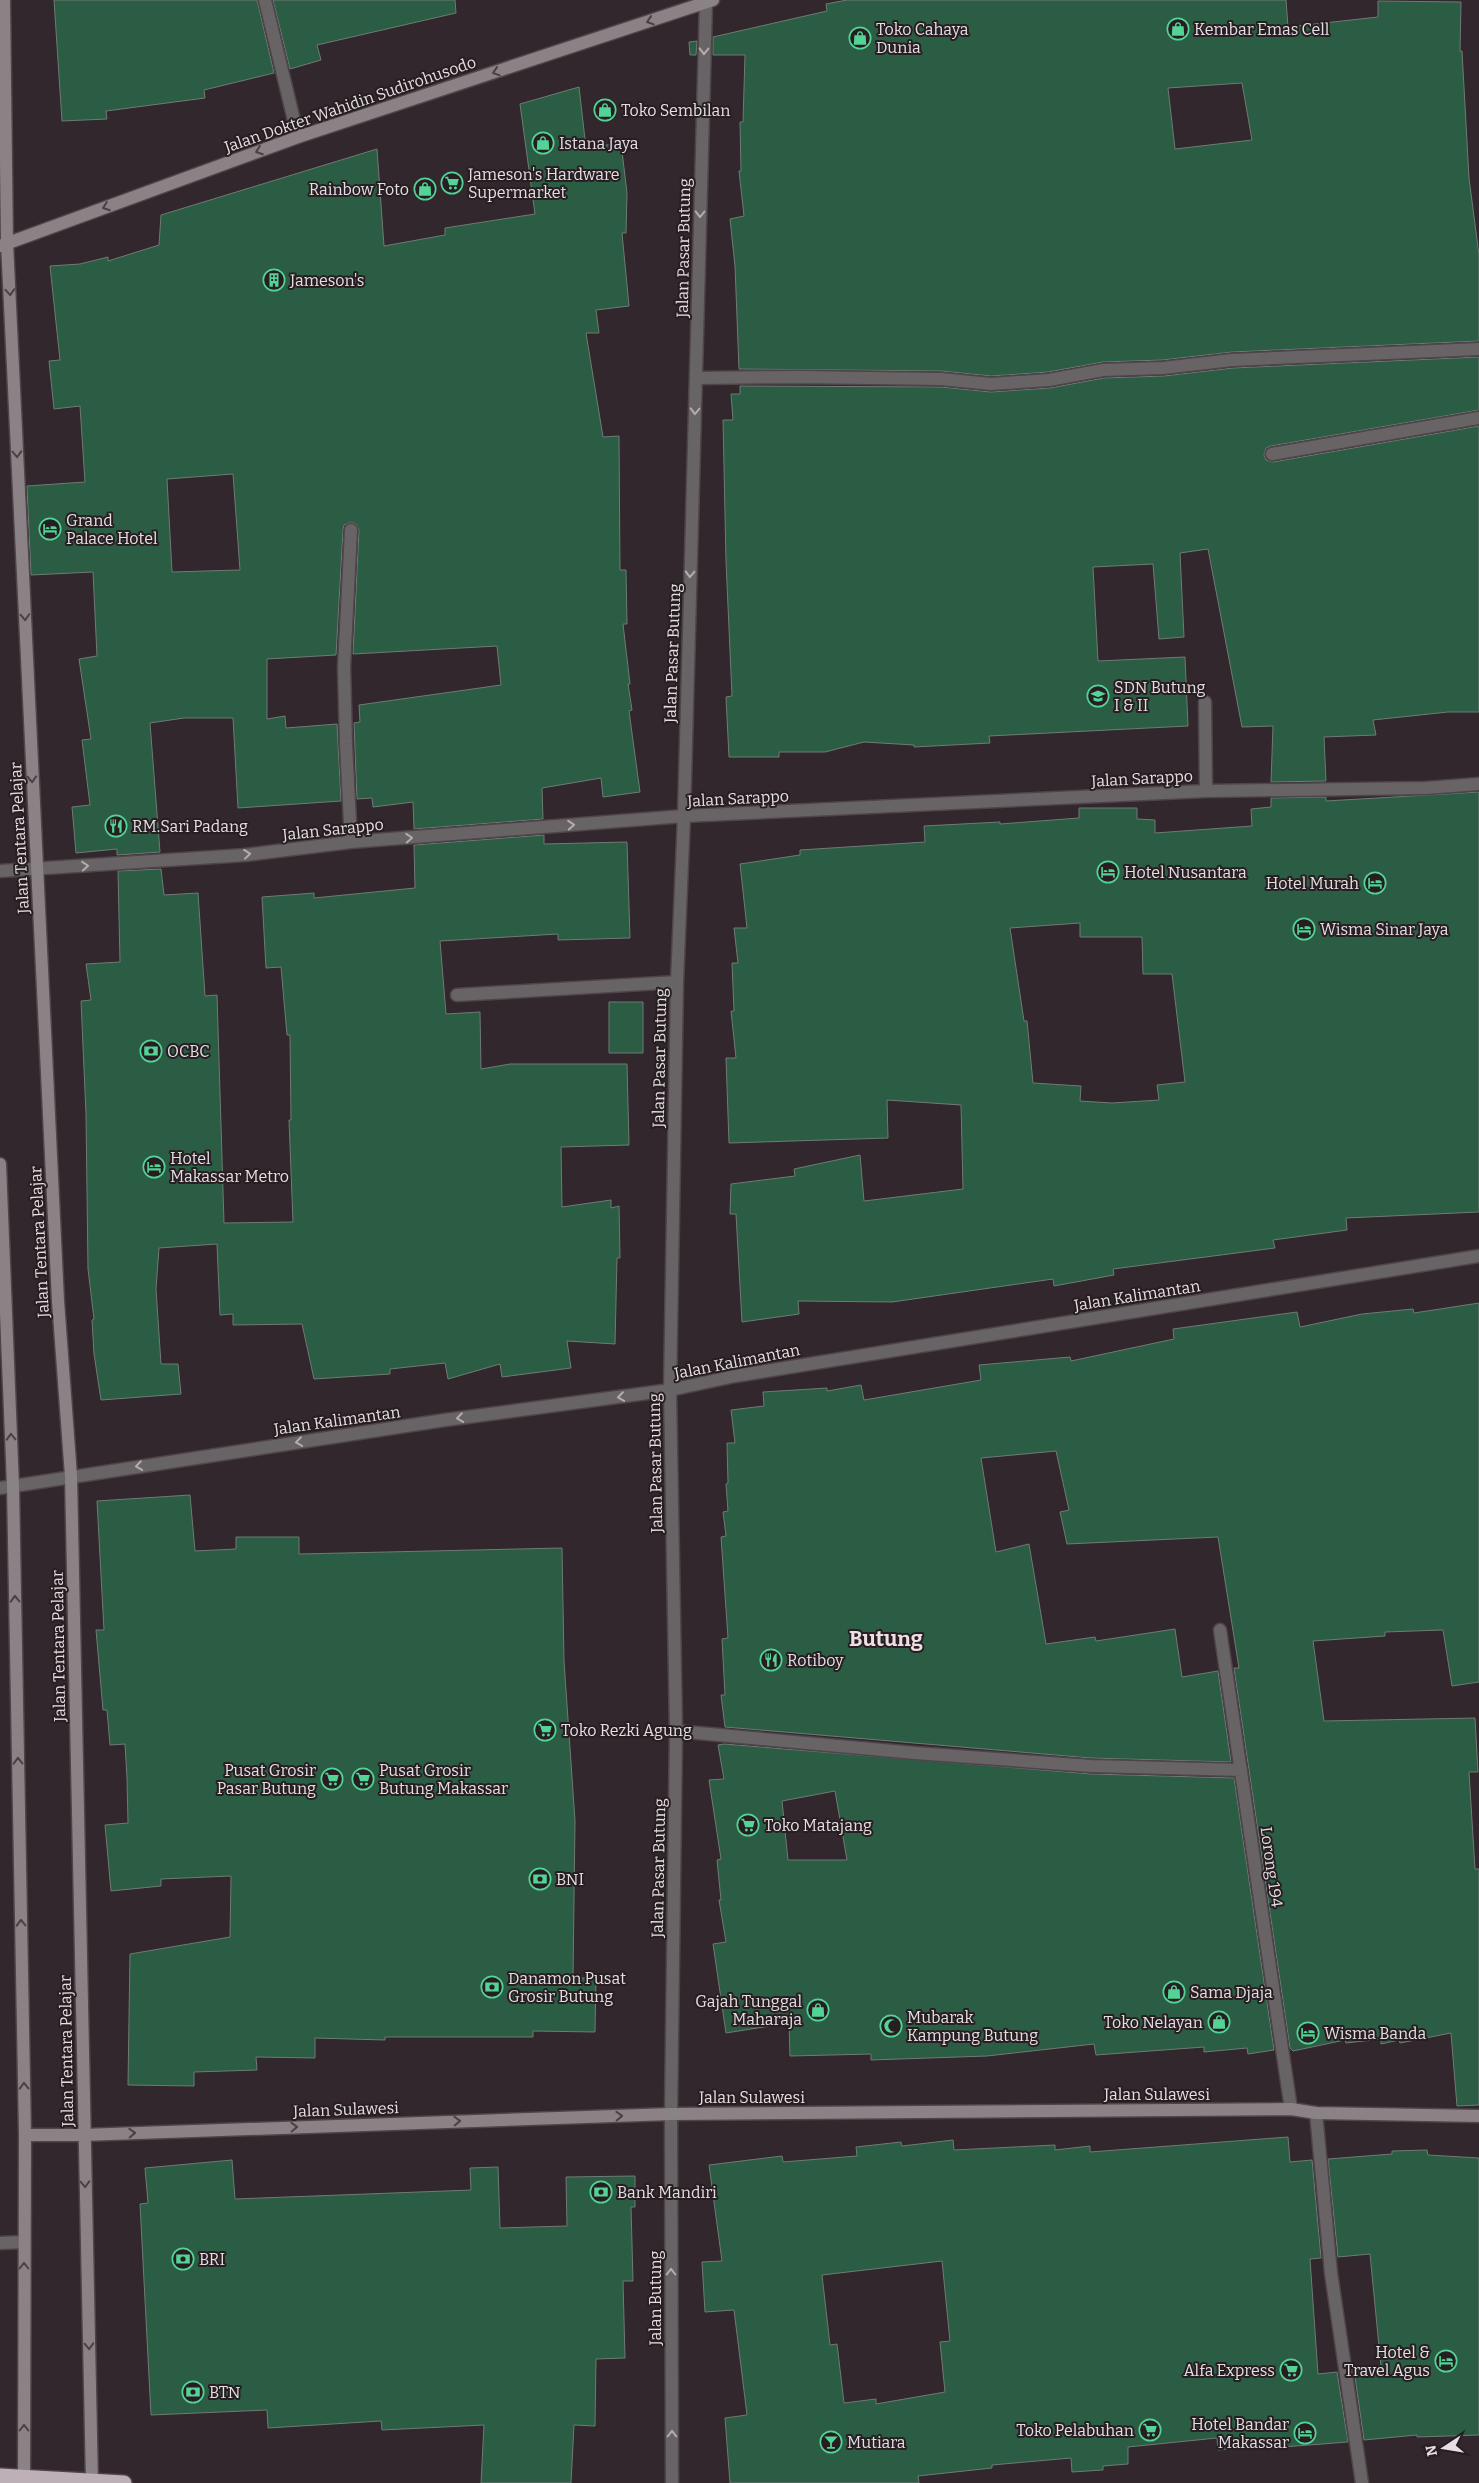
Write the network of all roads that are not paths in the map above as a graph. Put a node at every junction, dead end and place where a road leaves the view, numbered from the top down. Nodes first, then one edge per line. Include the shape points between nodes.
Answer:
1 (4, 0) edge
2 (265, 0) edge
3 (709, 1) edge
4 (298, 137) junction
5 (4, 245) edge
6 (1479, 349) edge
7 (696, 378) junction
8 (1479, 418) edge
9 (1272, 454) dead end
10 (350, 530) dead end
11 (1205, 702) dead end
12 (1479, 784) edge
13 (1206, 791) junction
14 (684, 816) junction
15 (351, 842) junction
16 (37, 869) junction
17 (0, 871) edge
18 (677, 982) junction
19 (457, 995) dead end
20 (0, 1164) edge
21 (1479, 1256) edge
22 (670, 1390) junction
23 (70, 1476) junction
24 (13, 1486) junction
25 (0, 1488) edge
26 (1220, 1630) dead end
27 (676, 1731) junction
28 (1242, 1770) junction
29 (1291, 2109) junction
30 (1316, 2113) junction
31 (671, 2114) junction
32 (1479, 2116) edge
33 (25, 2135) junction
34 (83, 2135) junction
35 (24, 2242) junction
36 (0, 2244) edge
37 (0, 2476) edge
38 (24, 2480) edge
39 (92, 2482) edge
40 (124, 2483) edge
41 (672, 2483) edge
42 (1362, 2483) edge

1 - 5 main road, Jalan Tentara Pelajar
2 - 4 street
3 -> 4 main road, Jalan Dokter Wahidin Sudirohusodo
3 -> 7 street, Jalan Pasar Butung
4 -> 5 main road, Jalan Dokter Wahidin Sudirohusodo
5 -> 16 main road, Jalan Tentara Pelajar
6 - 7 street via 1232,360 1163,368 1103,370 1082,376 991,384 941,379
7 -> 14 street, Jalan Pasar Butung
8 - 9 street
10 - 15 street via 344,667
11 - 13 street
12 - 13 street, Jalan Sarappo via 1426,788
13 - 14 street, Jalan Sarappo
15 -> 14 street, Jalan Sarappo
14 - 18 street, Jalan Pasar Butung
16 -> 15 street, Jalan Sarappo via 246,854
16 - 17 street, Jalan Sarappo
16 - 23 main road, Jalan Tentara Pelajar
18 - 19 street
18 - 22 street, Jalan Pasar Butung
24 -> 20 main road
21 - 22 street, Jalan Kalimantan via 734,1376
22 -> 23 street, Jalan Kalimantan
22 - 27 street, Jalan Pasar Butung
23 - 24 street, Jalan Kalimantan
23 - 34 main road, Jalan Tentara Pelajar
24 - 25 street, Jalan Kalimantan
33 -> 24 main road
26 - 28 street, Lorong 194
27 - 28 street via 1081,1765
27 - 31 street, Jalan Pasar Butung
28 - 29 street, Lorong 194
29 - 30 main road, Jalan Sulawesi
29 - 31 main road, Jalan Sulawesi
30 - 32 main road, Jalan Sulawesi
30 - 42 street via 1331,2273
34 -> 31 main road, Jalan Sulawesi
41 -> 31 street, Jalan Butung
33 - 34 main road, Jalan Sulawesi
33 - 35 main road
34 -> 39 main road, Jalan Tentara Pelajar
35 - 36 street
38 -> 35 main road
37 - 38 highway
38 - 39 highway
39 - 40 highway

